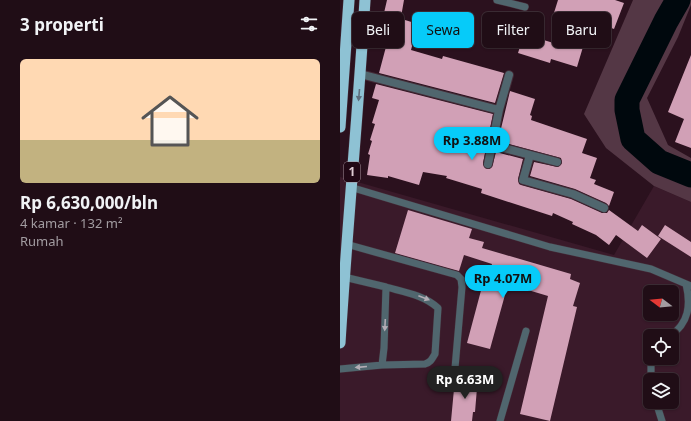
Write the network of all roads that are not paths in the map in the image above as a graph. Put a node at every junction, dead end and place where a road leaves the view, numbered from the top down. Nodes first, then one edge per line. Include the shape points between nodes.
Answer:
1 (349, 0) edge
2 (365, 0) edge
3 (497, 0) edge
4 (525, 7) dead end
5 (360, 74) junction
6 (509, 75) dead end
7 (499, 110) junction
8 (340, 121) edge
9 (492, 145) junction
10 (530, 155) junction
11 (556, 162) dead end
12 (488, 164) dead end
13 (350, 187) junction
14 (604, 208) dead end
15 (344, 212) edge
16 (346, 244) junction
17 (344, 277) junction
18 (689, 285) edge
19 (386, 287) junction
20 (679, 329) edge
21 (526, 331) dead end
22 (340, 343) edge
23 (382, 365) junction
24 (455, 368) dead end
25 (340, 369) edge
26 (658, 409) edge
27 (500, 421) edge
28 (662, 421) edge

1 - 8 highway
2 - 5 highway, 1
3 - 4 lane
5 - 7 street
5 -> 13 highway, 1
6 - 7 street
7 - 9 street
9 - 10 street
9 - 12 street
10 - 11 street
10 - 14 street via 523,180 573,194
13 - 15 highway, 1
13 - 18 lane via 550,247 651,269
15 - 16 highway, 1
16 - 17 highway, 1
16 - 24 lane via 457,275 461,279
17 - 19 lane
17 - 22 highway, 1
18 - 20 lane via 687,317
19 -> 23 lane
19 -> 23 lane via 421,297 438,308 435,354 430,363
21 - 27 lane
23 -> 25 lane
26 - 28 lane

